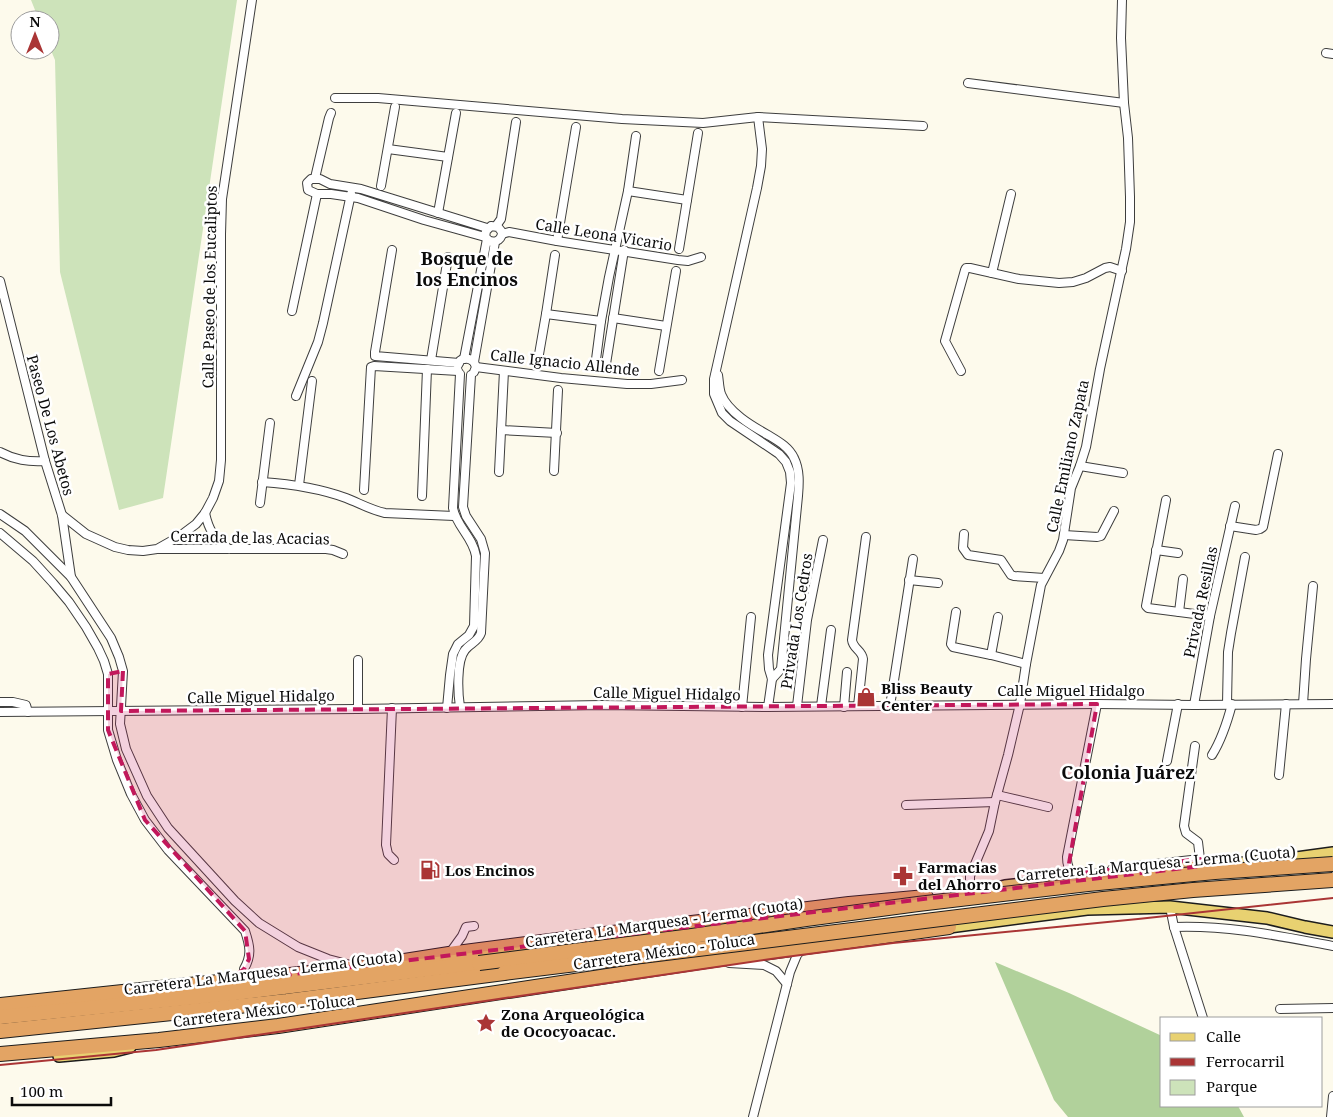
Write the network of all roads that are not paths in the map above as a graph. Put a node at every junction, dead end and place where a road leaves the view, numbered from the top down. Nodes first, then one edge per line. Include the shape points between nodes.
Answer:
1 (252, 0) edge
2 (1122, 0) edge
3 (968, 83) dead end
4 (335, 98) dead end
5 (1124, 103) junction
6 (395, 107) dead end
7 (332, 113) dead end
8 (456, 113) dead end
9 (758, 117) junction
10 (516, 122) dead end
11 (576, 126) dead end
12 (923, 126) dead end
13 (698, 132) dead end
14 (636, 136) dead end
15 (388, 149) junction
16 (448, 157) junction
17 (315, 178) junction
18 (381, 186) dead end
19 (353, 188) junction
20 (628, 191) junction
21 (316, 194) junction
22 (1011, 194) dead end
23 (350, 197) junction
24 (687, 200) junction
25 (427, 210) junction
26 (438, 213) junction
27 (424, 220) junction
28 (496, 226) junction
29 (487, 228) junction
30 (502, 234) junction
31 (486, 238) junction
32 (557, 241) junction
33 (495, 242) junction
34 (615, 249) junction
35 (680, 249) dead end
36 (392, 250) dead end
37 (624, 250) junction
38 (555, 255) dead end
39 (701, 257) dead end
40 (448, 258) dead end
41 (676, 271) dead end
42 (1122, 271) junction
43 (992, 273) junction
44 (0, 281) edge
45 (292, 311) dead end
46 (546, 314) junction
47 (613, 318) junction
48 (601, 321) junction
49 (666, 326) junction
50 (431, 360) junction
51 (538, 360) dead end
52 (475, 364) junction
53 (606, 364) dead end
54 (460, 366) junction
55 (717, 366) junction
56 (595, 367) dead end
57 (427, 369) junction
58 (504, 371) junction
59 (659, 371) dead end
60 (961, 371) dead end
61 (471, 376) junction
62 (682, 380) dead end
63 (312, 381) dead end
64 (558, 390) dead end
65 (296, 396) dead end
66 (270, 424) dead end
67 (501, 430) junction
68 (557, 433) junction
69 (766, 434) junction
70 (0, 452) edge
71 (779, 454) junction
72 (1278, 454) dead end
73 (45, 461) junction
74 (1080, 466) junction
75 (554, 471) dead end
76 (499, 472) dead end
77 (1123, 473) dead end
78 (262, 482) junction
79 (299, 485) junction
80 (364, 490) dead end
81 (422, 496) dead end
82 (1166, 500) dead end
83 (260, 503) dead end
84 (1235, 506) dead end
85 (1114, 511) dead end
86 (205, 513) junction
87 (0, 514) edge
88 (62, 515) junction
89 (454, 516) junction
90 (1230, 526) junction
91 (476, 530) junction
92 (0, 533) edge
93 (964, 534) dead end
94 (468, 535) junction
95 (1064, 535) junction
96 (866, 537) dead end
97 (823, 540) dead end
98 (157, 549) junction
99 (230, 550) junction
100 (1156, 550) junction
101 (1178, 553) dead end
102 (343, 554) dead end
103 (1245, 557) dead end
104 (913, 559) dead end
105 (71, 577) junction
106 (1044, 578) junction
107 (1183, 578) dead end
108 (909, 580) junction
109 (938, 583) dead end
110 (1314, 586) dead end
111 (956, 612) dead end
112 (1179, 612) junction
113 (1210, 616) junction
114 (751, 617) dead end
115 (998, 617) dead end
116 (831, 630) dead end
117 (991, 655) junction
118 (358, 660) dead end
119 (1026, 664) junction
120 (455, 666) junction
121 (123, 671) junction
122 (847, 672) dead end
123 (108, 674) junction
124 (772, 679) junction
125 (448, 692) junction
126 (458, 692) junction
127 (0, 702) edge
128 (1020, 704) junction
129 (1097, 704) junction
130 (1178, 704) junction
131 (1229, 704) junction
132 (1286, 704) junction
133 (1303, 704) junction
134 (1333, 704) edge
135 (1194, 705) junction
136 (796, 706) junction
137 (821, 706) junction
138 (858, 706) junction
139 (890, 706) junction
140 (460, 707) junction
141 (742, 707) junction
142 (768, 707) junction
143 (844, 707) junction
144 (392, 708) junction
145 (447, 708) junction
146 (358, 709) junction
147 (121, 711) junction
148 (0, 712) edge
149 (28, 712) junction
150 (107, 712) junction
151 (1195, 746) dead end
152 (1212, 755) dead end
153 (1167, 761) dead end
154 (1279, 775) dead end
155 (996, 798) junction
156 (906, 805) dead end
157 (1048, 807) dead end
158 (1333, 854) edge
159 (394, 860) dead end
160 (1201, 863) junction
161 (1333, 864) edge
162 (1120, 873) tunnel mouth
163 (1333, 880) edge
164 (981, 891) junction
165 (1170, 907) junction
166 (1122, 913) dead end
167 (1174, 926) junction
168 (470, 927) dead end
169 (949, 927) junction
170 (1333, 932) edge
171 (804, 946) junction
172 (1333, 946) edge
173 (449, 954) junction
174 (706, 961) junction
175 (360, 968) junction
176 (244, 969) joint
177 (226, 982) junction
178 (787, 984) junction
179 (89, 996) junction
180 (0, 997) edge
181 (288, 1001) junction
182 (0, 1005) edge
183 (1333, 1008) edge
184 (1280, 1009) dead end
185 (0, 1017) edge
186 (1204, 1017) edge
187 (0, 1031) edge
188 (0, 1040) edge
189 (159, 1040) junction
190 (0, 1054) edge
191 (0, 1061) edge
192 (1333, 1096) edge
193 (753, 1117) edge
194 (1331, 1117) edge

1 - 86 street, Calle Paseo de los Eucaliptos via 222,199 221,460 214,498
2 - 5 street, Calle Emiliano Zapata
3 - 5 street
4 - 9 street via 378,98 622,119 708,122
5 - 42 street, Calle Emiliano Zapata via 1130,222
6 - 15 street
7 - 17 street
8 - 16 street
9 - 12 street
9 - 55 street via 762,149 759,180
10 - 28 street
11 - 32 street
13 - 24 street
14 - 20 street
15 - 16 street
15 - 18 street
16 - 26 street
17 - 19 street
17 - 21 street via 309,180 307,186
19 - 23 street
19 - 25 street
20 - 24 street
20 - 34 street
21 - 23 street
21 - 45 street
22 - 43 street
23 - 27 street
23 - 65 street via 318,342
24 - 35 street
25 - 26 street
25 - 27 street
26 - 29 street
27 - 31 street
28 - 29 street
28 - 30 street
29 - 31 street
30 - 32 street, Calle Leona Vicario via 508,232
30 - 33 street
31 - 33 street
31 - 54 street
32 - 34 street, Calle Leona Vicario
33 - 52 street
34 - 37 street, Calle Leona Vicario
34 - 48 street
36 - 50 street via 376,356
37 - 39 street, Calle Leona Vicario via 688,261
37 - 47 street
38 - 46 street
40 - 50 street
41 - 49 street
42 - 43 street via 1110,267 1086,278 1059,283
42 - 74 street, Calle Emiliano Zapata
43 - 60 street via 964,270 944,341
44 - 73 street, Paseo De Los Abetos
46 - 48 street
46 - 51 street
47 - 49 street
47 - 53 street
48 - 56 street
49 - 59 street
50 - 54 street
52 - 54 street, Calle Ignacio Allende via 470,359
52 - 58 street, Calle Ignacio Allende
52 - 61 street
54 - 57 street
54 - 61 street via 467,377
54 - 89 street
55 - 69 street via 722,396 729,407
55 - 71 street via 714,394 722,413
57 - 80 street via 372,366
57 - 81 street
58 - 62 street, Calle Ignacio Allende via 628,384
58 - 67 street
61 - 91 street via 463,507
63 - 79 street
64 - 68 street
66 - 78 street
67 - 68 street
67 - 76 street
68 - 75 street
69 - 71 street
69 - 124 street via 780,442 794,458 799,483 781,669
70 - 73 street via 24,461
71 - 124 street via 786,462 791,483 768,655
72 - 90 street via 1263,527 1256,530
73 - 88 street, Paseo De Los Abetos
74 - 77 street
74 - 95 street, Calle Emiliano Zapata via 1071,488
78 - 79 street
78 - 83 street
79 - 89 street via 385,513
82 - 100 street
84 - 90 street, Privada Resillas
85 - 95 street via 1101,536
86 - 98 street, Calle Paseo de los Eucaliptos via 180,536
86 - 99 street via 212,534
87 - 105 street via 25,531
88 - 98 street, Calle Paseo de los Eucaliptos via 86,534 115,547 143,551
88 - 105 street, Paseo De Los Abetos
89 - 94 street
90 - 113 street, Privada Resillas
91 - 94 street
91 - 120 street via 485,553 482,627 480,637 465,649
92 - 123 street via 33,561 70,602 98,648
93 - 106 street via 963,548 968,555 1002,560 1014,576
94 - 120 street via 476,556 474,626 456,648
95 - 106 street, Calle Emiliano Zapata
96 - 138 street via 852,640 862,655
97 - 136 street, Privada Los Cedros via 807,620
98 - 99 street, Cerrada de las Acacias
99 - 102 street, Cerrada de las Acacias via 326,549
100 - 101 street
100 - 112 street via 1146,606
103 - 131 street via 1230,633
104 - 108 street
105 - 121 street via 111,638
106 - 119 street, Calle Emiliano Zapata
107 - 112 street
108 - 109 street
108 - 139 street
110 - 133 street
111 - 117 street via 952,646
112 - 113 street
113 - 135 street, Privada Resillas
114 - 141 street
115 - 117 street
116 - 137 street
117 - 119 street
118 - 146 street
119 - 128 street, Calle Emiliano Zapata
120 - 125 street
120 - 126 street
121 - 123 street
121 - 147 street
122 - 143 street
123 - 150 street
124 - 142 street
125 - 126 street
125 - 145 street
126 - 140 street
127 - 149 street via 22,703
128 - 129 street, Calle Miguel Hidalgo
128 - 139 street, Calle Miguel Hidalgo
128 - 155 street, Calle Emiliano Zapata
129 - 130 street, Calle Miguel Hidalgo
129 - 160 street via 1067,857 1068,868 1081,873
130 - 135 street, Calle Miguel Hidalgo
130 - 153 street
131 - 132 street, Calle Miguel Hidalgo
131 - 135 street, Calle Miguel Hidalgo
131 - 152 street via 1228,720
132 - 133 street, Calle Miguel Hidalgo
132 - 154 street
133 - 134 street, Calle Miguel Hidalgo
136 - 137 street, Calle Miguel Hidalgo
136 - 142 street, Calle Miguel Hidalgo
137 - 143 street, Calle Miguel Hidalgo
138 - 139 street, Calle Miguel Hidalgo
138 - 143 street, Calle Miguel Hidalgo
140 - 141 street, Calle Miguel Hidalgo
140 - 145 street, Calle Miguel Hidalgo
141 - 142 street, Calle Miguel Hidalgo
144 - 145 street, Calle Miguel Hidalgo
144 - 146 street, Calle Miguel Hidalgo
144 - 159 street via 386,846
146 - 147 street, Calle Miguel Hidalgo
147 - 150 street, Calle Miguel Hidalgo
147 - 175 street via 121,733 147,796 168,828 235,901 259,923 298,947
148 - 149 street, Calle Miguel Hidalgo
149 - 150 street, Calle Miguel Hidalgo
150 - 176 street via 108,730 117,760 145,820 168,850 245,931 249,941 249,959
151 - 160 street via 1184,826 1186,833 1198,842
155 - 156 street
155 - 157 street
155 - 164 street, Calle Emiliano Zapata via 988,831 970,876 970,882
158 - 160 main road, Carretera México - Toluca
160 - 164 main road, Carretera México - Toluca
161 - 185 highway, Carretera La Marquesa - Lerma (Cuota), bridge via 1070,886 628,945 227,994
162 - 164 main road
163 - 181 highway, Carretera La Marquesa - Lerma (Cuota), bridge via 1103,899
164 - 173 highway, Carretera México - Toluca via 839,905
165 - 167 street
165 - 169 main road, Carretera México - Toluca via 1087,909
165 - 170 main road, Carretera México - Toluca via 1267,918
166 - 169 main road via 1004,926
167 - 172 street via 1216,927
167 - 186 street
168 - 173 street
169 - 171 highway, Carretera México - Toluca
171 - 174 highway, Carretera México - Toluca
171 - 178 street via 793,963
173 - 175 highway, Carretera México - Toluca
174 - 178 street via 764,965 776,971
174 - 189 highway, Carretera México - Toluca via 278,1026
175 - 177 highway, Carretera México - Toluca
176 - 177 highway
177 - 179 highway, Carretera México - Toluca
178 - 193 street
179 - 180 highway via 68,990
179 - 182 highway, Carretera México - Toluca
181 - 187 highway, Carretera La Marquesa - Lerma (Cuota)
181 - 188 highway via 218,1015
183 - 184 street
189 - 190 highway, Carretera México - Toluca
189 - 191 main road via 114,1051
192 - 194 street

